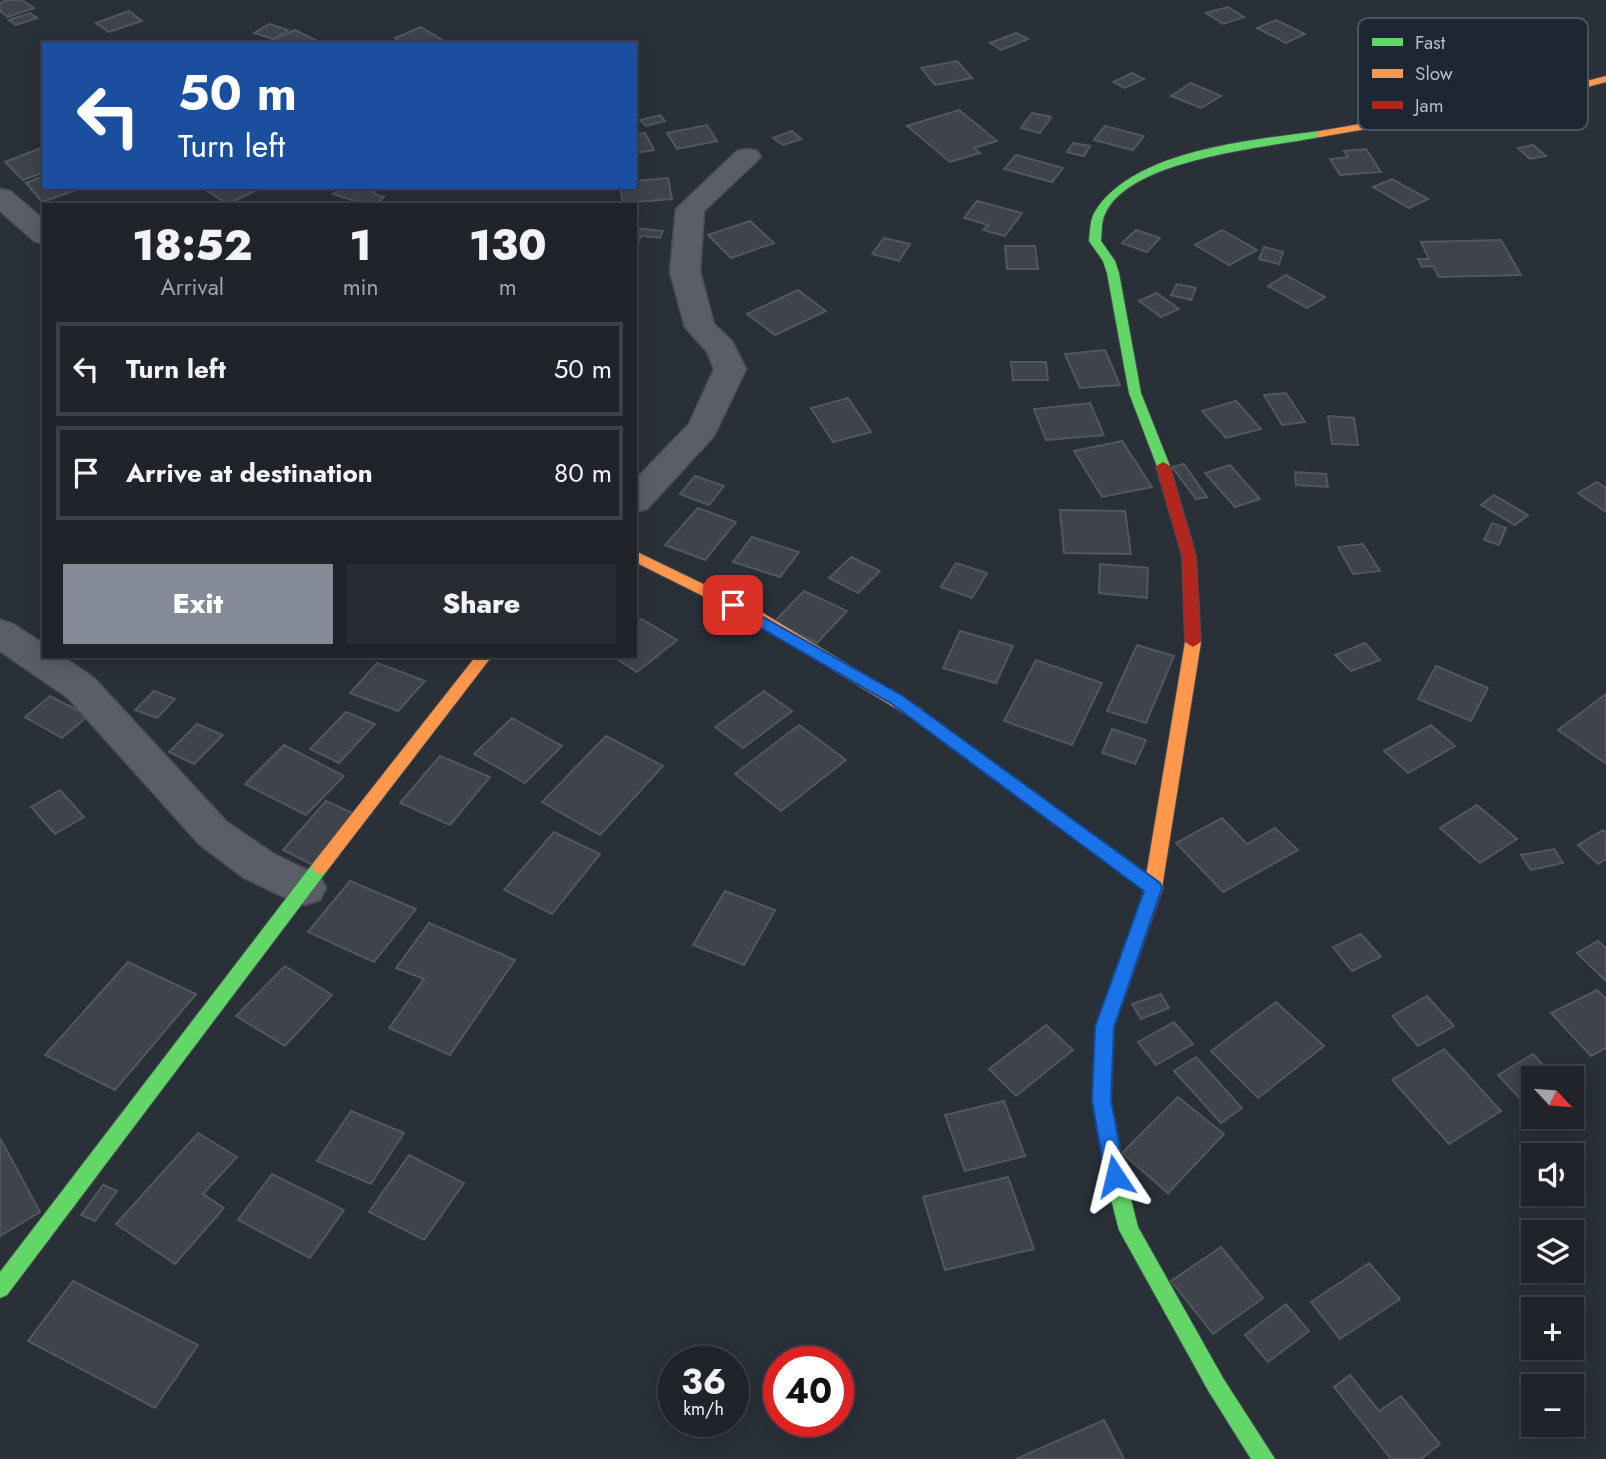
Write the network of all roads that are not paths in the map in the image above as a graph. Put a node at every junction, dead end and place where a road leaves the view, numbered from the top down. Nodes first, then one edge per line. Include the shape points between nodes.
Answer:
1 (1606, 79) edge
2 (1588, 84) edge
3 (1358, 127) edge
4 (747, 157) dead end
5 (0, 197) edge
6 (42, 232) edge
7 (637, 499) edge
8 (637, 557) edge
9 (0, 633) edge
10 (483, 658) edge
11 (305, 888) junction
12 (1154, 888) junction
13 (0, 1288) edge
14 (1264, 1459) edge

1 - 2 street
3 - 12 street via 1206,152 1132,180 1099,211 1095,241 1113,273 1135,393 1159,451 1189,556 1193,644
4 - 7 street via 690,209 685,272 700,327 721,348 730,369 703,429
5 - 6 street
8 - 12 street via 758,617 898,700
9 - 11 street via 80,688 213,833 259,866
10 - 11 street
11 - 13 street
12 - 14 street via 1105,1027 1102,1100 1115,1176 1129,1230 1216,1385

